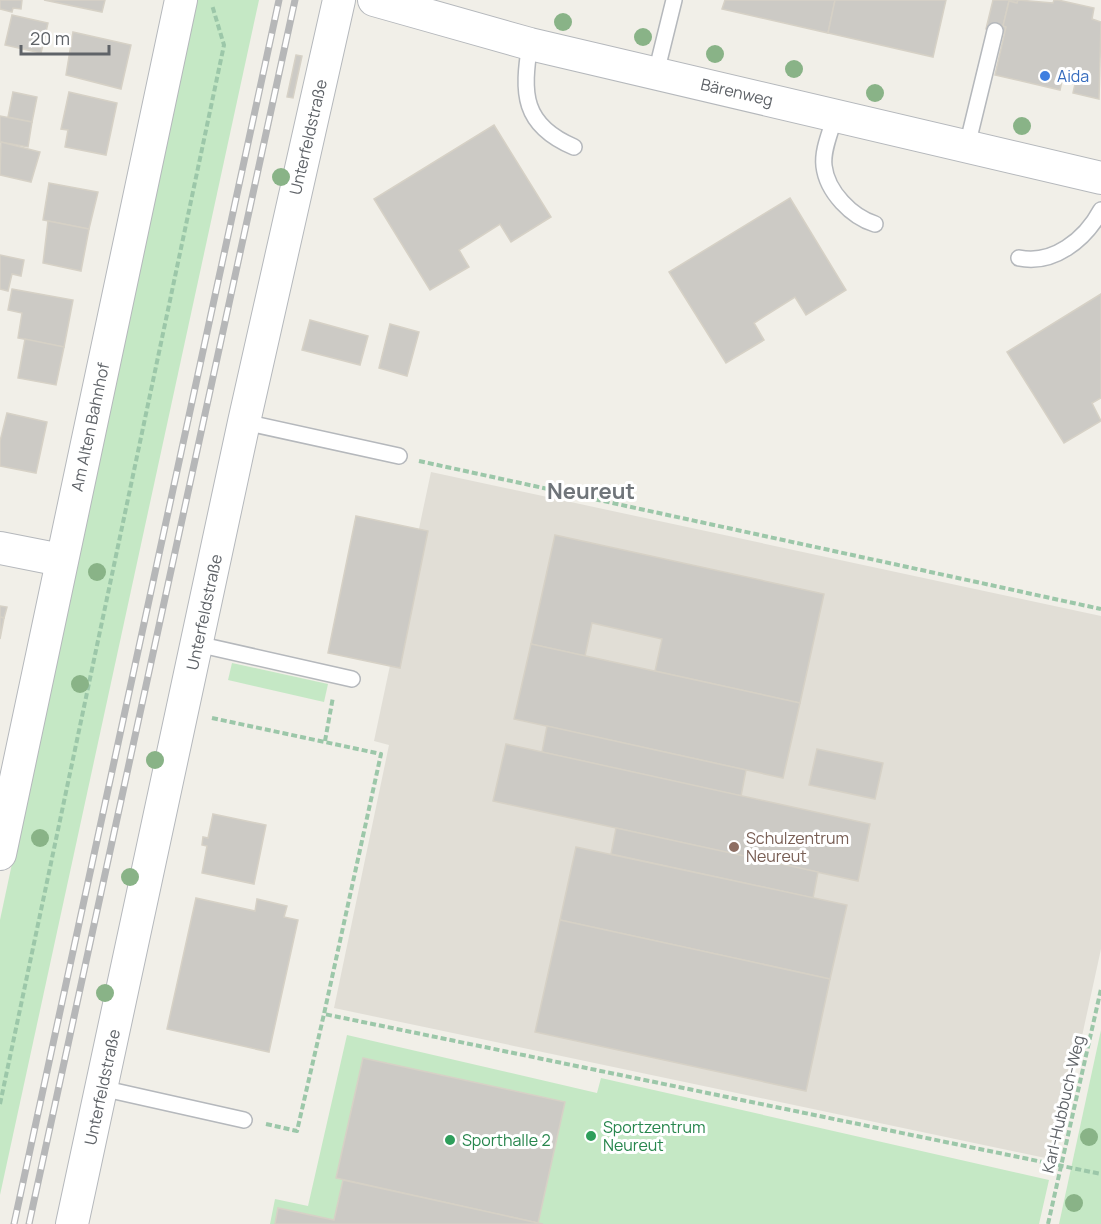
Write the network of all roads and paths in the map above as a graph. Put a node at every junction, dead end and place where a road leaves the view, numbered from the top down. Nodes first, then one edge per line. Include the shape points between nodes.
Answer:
1 (181, 0) edge
2 (210, 0) edge
3 (339, 0) edge
4 (374, 0) edge
5 (674, 0) edge
6 (995, 31) dead end
7 (530, 44) junction
8 (656, 73) junction
9 (835, 116) junction
10 (967, 146) junction
11 (574, 147) dead end
12 (1101, 178) edge
13 (1101, 210) edge
14 (875, 224) dead end
15 (1019, 258) dead end
16 (244, 422) junction
17 (399, 456) joint
18 (0, 548) edge
19 (61, 560) junction
20 (1101, 609) edge
21 (197, 644) junction
22 (344, 678) joint
23 (210, 718) dead end
24 (324, 741) junction
25 (0, 854) edge
26 (1101, 989) edge
27 (324, 1014) junction
28 (101, 1088) junction
29 (0, 1104) edge
30 (244, 1120) joint
31 (1061, 1166) junction
32 (1101, 1174) edge
33 (72, 1224) edge
34 (1048, 1224) edge

1 - 19 street, Am Alten Bahnhof
2 - 29 path via 224,45
3 - 16 street, Unterfeldstraße
4 - 7 street, Bärenweg
5 - 8 lane
6 - 10 lane
7 - 8 street, Bärenweg
7 - 11 lane via 526,101 547,132
8 - 9 street, Bärenweg
9 - 10 street, Bärenweg
9 - 14 lane via 825,154 826,175 846,208
10 - 12 street, Bärenweg
13 - 15 lane via 1087,231 1051,258
16 - 17 lane
16 - 21 street, Unterfeldstraße
17 - 20 path
18 - 19 street
19 - 25 street, Am Alten Bahnhof
21 - 22 lane
21 - 28 street, Unterfeldstraße
22 - 24 path
23 - 24 path
24 - 27 path via 381,754
26 - 31 path, Karl-Hubbuch-Weg
27 - 30 path via 297,1131
27 - 31 path
28 - 30 lane
28 - 33 street, Unterfeldstraße
31 - 32 path
31 - 34 path, Karl-Hubbuch-Weg

